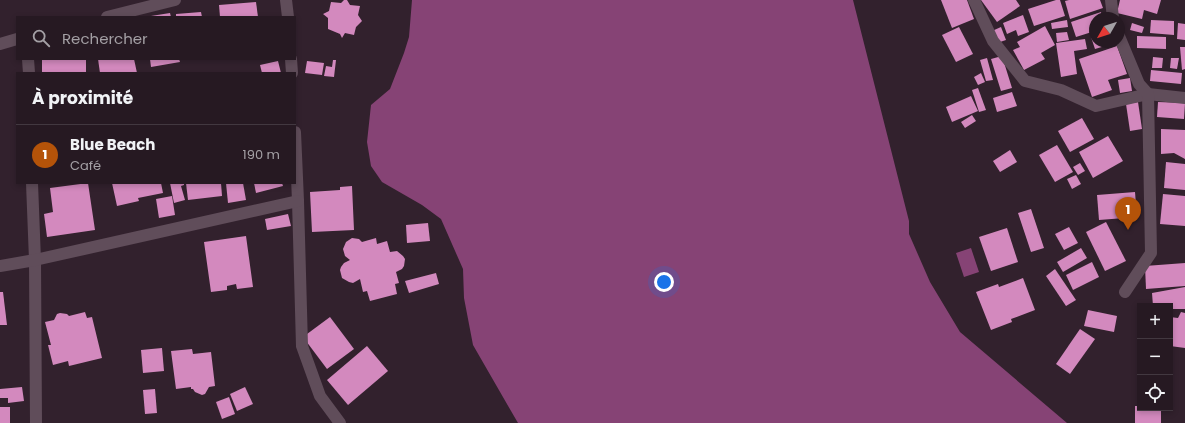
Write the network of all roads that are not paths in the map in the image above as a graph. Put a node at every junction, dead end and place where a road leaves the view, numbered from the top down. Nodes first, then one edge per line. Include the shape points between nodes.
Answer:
1 (175, 0) edge
2 (286, 0) edge
3 (974, 0) edge
4 (1111, 0) edge
5 (1112, 12) edge
6 (111, 16) edge
7 (288, 16) edge
8 (16, 40) edge
9 (0, 44) edge
10 (1124, 48) edge
11 (28, 60) edge
12 (291, 60) edge
13 (29, 72) edge
14 (292, 72) edge
15 (1148, 94) junction
16 (1185, 98) edge
17 (296, 155) edge
18 (32, 184) edge
19 (298, 201) junction
20 (35, 260) junction
21 (0, 266) edge
22 (1125, 292) dead end
23 (36, 423) edge
24 (340, 423) edge

1 - 6 street
2 - 7 street
3 - 15 street via 993,40 1025,81 1061,90 1096,106
4 - 5 street
8 - 9 street
10 - 15 street via 1139,84
11 - 13 street
12 - 14 street
15 - 16 street
15 - 22 street via 1152,253
17 - 19 street
18 - 20 street
19 - 20 street
19 - 24 street via 302,346 320,396
20 - 21 street
20 - 23 street

